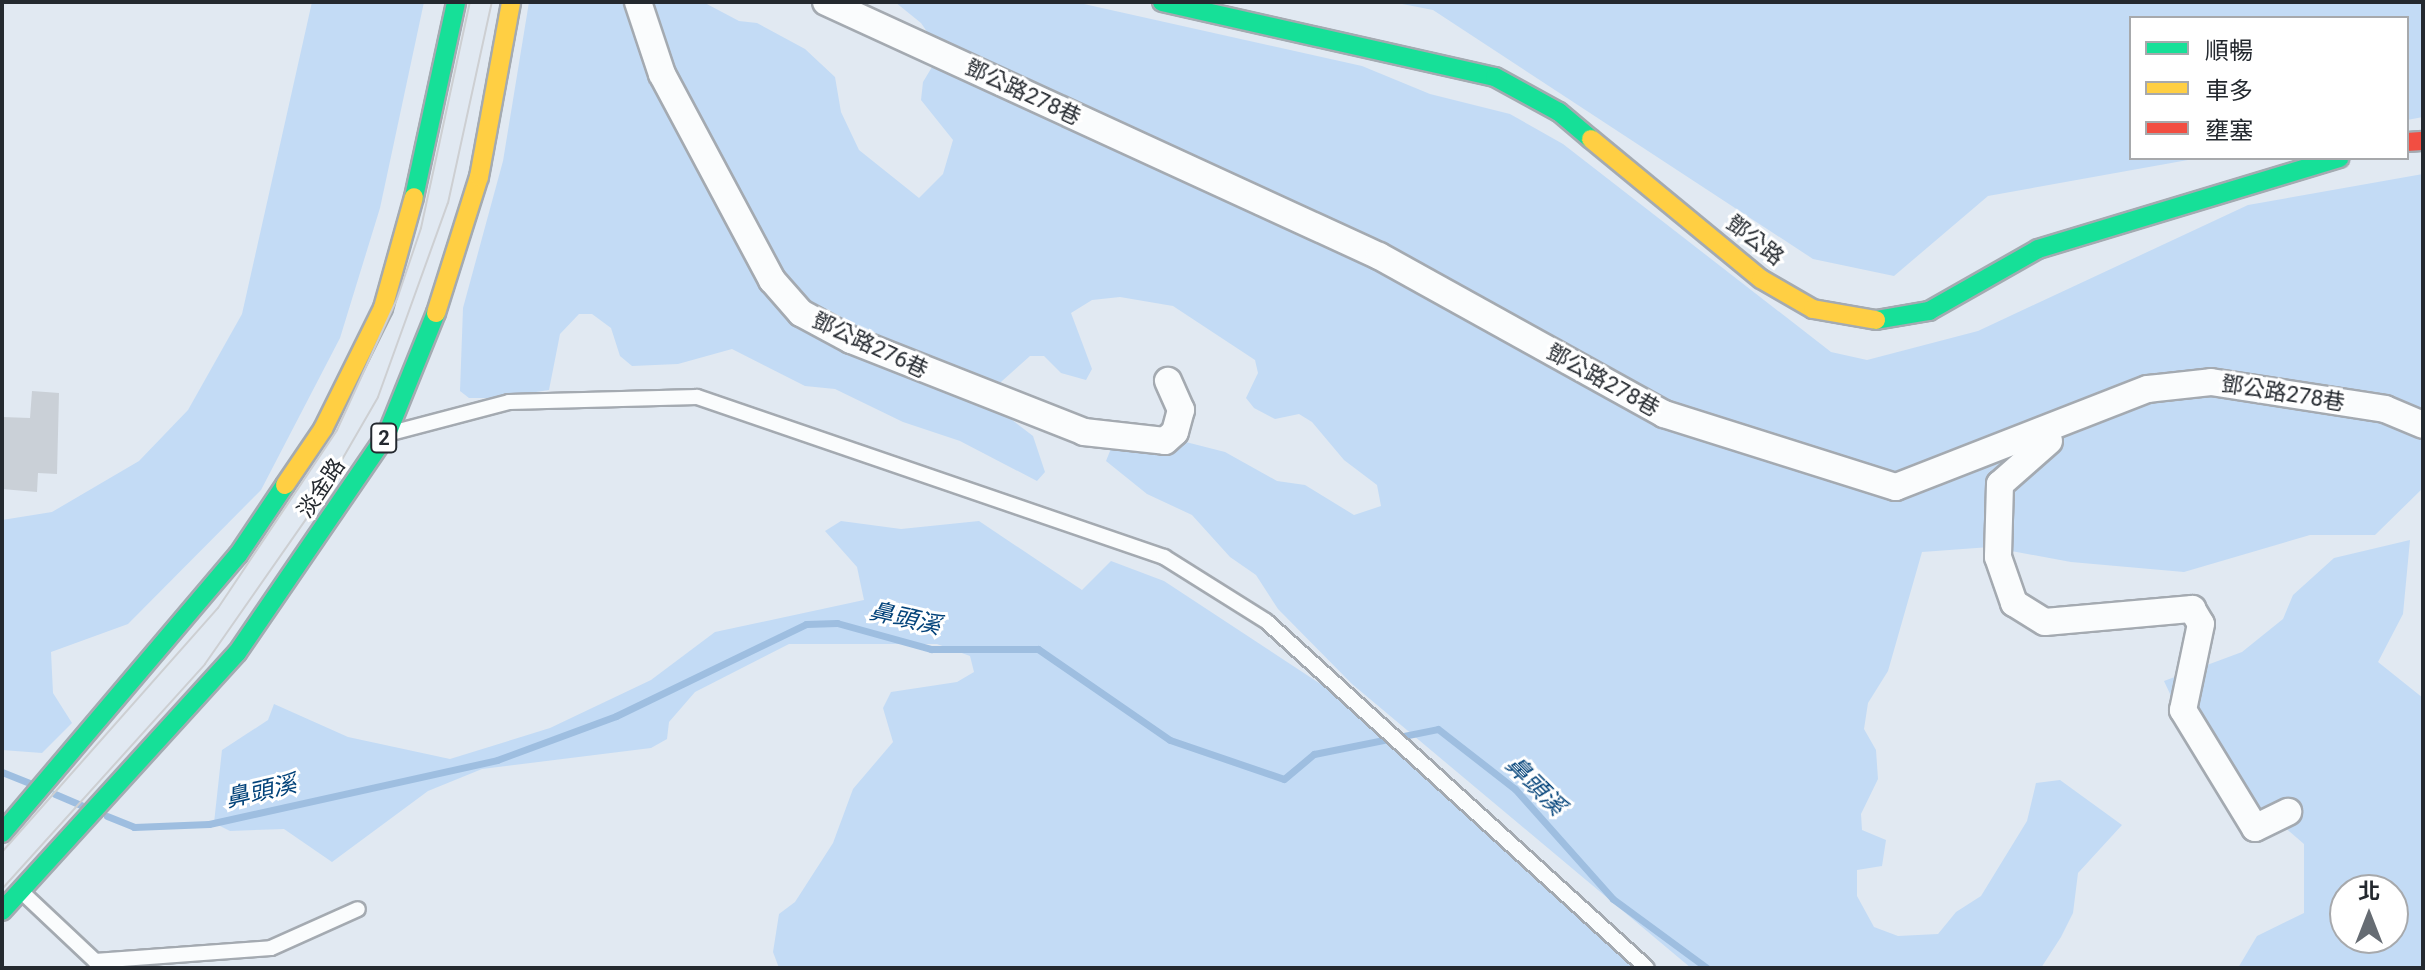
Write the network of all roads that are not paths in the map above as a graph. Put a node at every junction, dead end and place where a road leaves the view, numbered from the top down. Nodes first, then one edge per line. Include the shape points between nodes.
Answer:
1 (456, 2) edge
2 (511, 2) edge
3 (638, 2) edge
4 (826, 2) edge
5 (1162, 2) edge
6 (2333, 160) edge
7 (1168, 381) dead end
8 (2091, 412) junction
9 (2423, 425) edge
10 (387, 434) junction
11 (2288, 812) dead end
12 (2, 833) edge
13 (21, 891) junction
14 (358, 909) dead end
15 (2, 911) edge
16 (1647, 968) edge

1 - 12 main road, 淡金路 via 420,176 383,308 323,429 238,555
2 - 10 main road, 淡金路 / 2 via 479,177 425,348
3 - 7 street, 鄧公路276巷 via 662,74 772,280 801,313 851,340 1084,432 1165,441 1175,432 1181,410
4 - 8 street, 鄧公路278巷 via 1379,256 1664,414 1896,487
5 - 6 main road, 鄧公路 via 1495,77 1559,112 1761,279 1813,309 1869,321 1929,311 2038,249
8 - 9 street, 鄧公路278巷 via 2148,389 2211,382 2385,409
8 - 11 street via 2022,459 2000,484 1998,557 2014,603 2045,622 2192,609 2201,624 2183,710 2219,777 2237,790 2255,828
10 - 13 main road, 淡金路 / 2 via 237,653
10 - 16 lane via 509,402 697,397 1164,557 1266,621
13 - 14 lane via 95,961 271,948
13 - 15 main road, 淡金路 / 2

